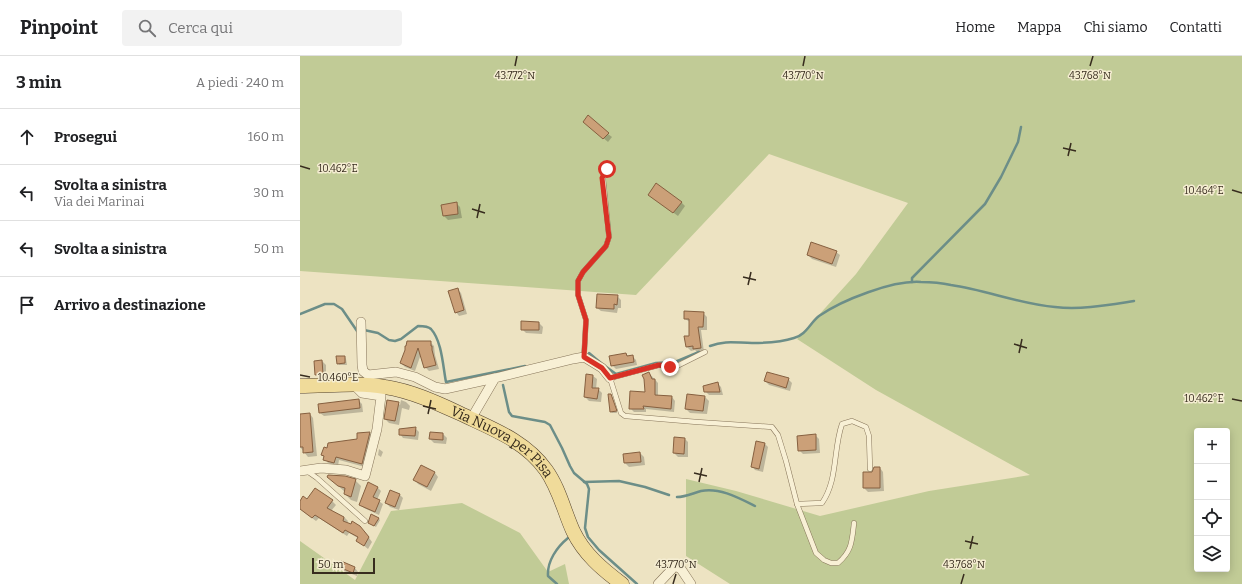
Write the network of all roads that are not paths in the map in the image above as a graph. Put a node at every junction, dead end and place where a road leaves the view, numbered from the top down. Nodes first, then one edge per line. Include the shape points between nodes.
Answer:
1 (607, 169) dead end
2 (361, 322) dead end
3 (705, 352) dead end
4 (584, 357) junction
5 (495, 378) junction
6 (610, 378) junction
7 (354, 385) junction
8 (300, 386) edge
9 (470, 419) junction
10 (870, 469) dead end
11 (303, 471) edge
12 (797, 504) junction
13 (365, 521) dead end
14 (854, 523) dead end
15 (622, 584) edge
16 (658, 584) edge
17 (691, 584) edge

1 - 4 lane via 602,178 609,237 606,246 578,281 578,295 586,320
2 - 5 street via 362,365 363,371 368,375 396,372 445,389
3 - 6 lane via 675,367 659,365
4 - 5 street
4 - 6 street via 602,368
5 - 9 street
6 - 12 lane via 621,413 625,416 772,427 778,435
7 - 8 main road, Via Nuova per Pisa
7 - 9 main road, Via Nuova per Pisa via 384,386 407,392
7 - 11 street via 362,393 381,396 377,429 365,476 346,470 321,468
9 - 15 main road, Via Nuova per Pisa via 518,442 538,460 551,478 582,547 602,569
10 - 12 lane via 869,436 866,427 852,421 842,424 828,494 822,503
11 - 13 lane via 317,478
12 - 14 lane via 816,552 831,563 838,563 851,547
16 - 17 street via 675,566 681,569

